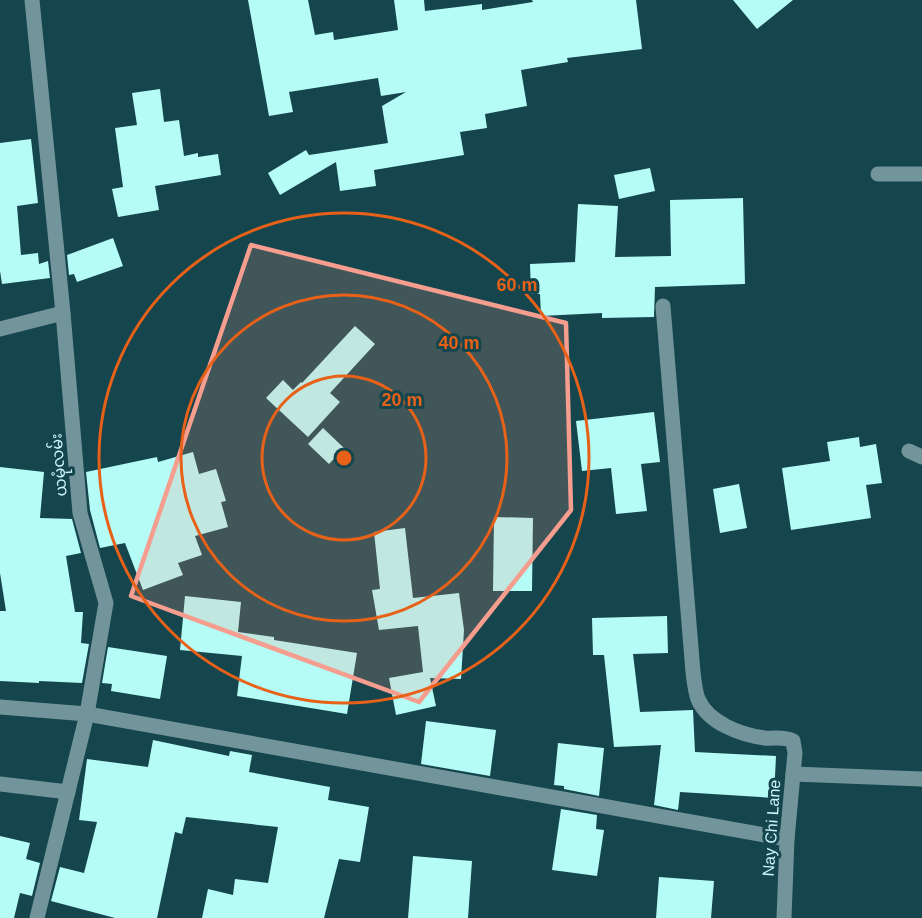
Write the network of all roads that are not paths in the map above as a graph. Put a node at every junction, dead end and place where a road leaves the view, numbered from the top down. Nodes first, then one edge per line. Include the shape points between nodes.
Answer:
1 (32, 0) edge
2 (878, 174) dead end
3 (922, 174) edge
4 (663, 306) dead end
5 (63, 313) junction
6 (0, 329) edge
7 (0, 707) edge
8 (87, 714) junction
9 (793, 774) junction
10 (922, 778) edge
11 (0, 784) edge
12 (68, 792) junction
13 (787, 839) junction
14 (37, 918) edge
15 (784, 918) edge

1 - 5 street, ယမုံလမ်း
2 - 3 street
4 - 9 street, Nay Chi Lane via 698,700 713,719 737,731 793,741
5 - 6 street
5 - 8 street, ယမုံလမ်း via 80,513 106,603
7 - 8 street
8 - 12 street, ယမုံလမ်း
8 - 13 street
9 - 10 street
9 - 13 street, Nay Chi Lane
11 - 12 street
12 - 14 street, ယမုံလမ်း
13 - 15 street, Nay Chi Lane

